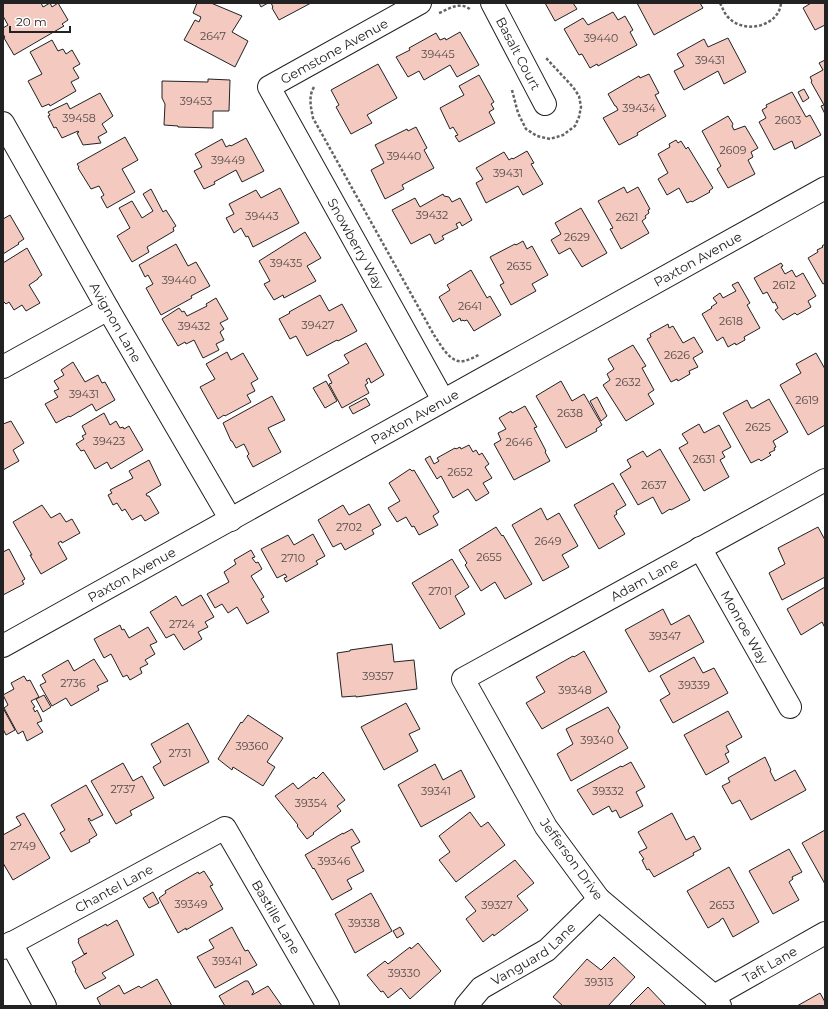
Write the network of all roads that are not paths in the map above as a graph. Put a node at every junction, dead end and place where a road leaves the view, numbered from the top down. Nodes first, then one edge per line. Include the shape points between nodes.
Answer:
1 (482, 7) edge
2 (429, 8) edge
3 (269, 87) joint
4 (545, 104) dead end
5 (3, 123) edge
6 (825, 188) edge
7 (108, 309) junction
8 (3, 367) edge
9 (443, 400) junction
10 (825, 480) edge
11 (231, 520) junction
12 (700, 548) junction
13 (3, 646) edge
14 (463, 679) joint
15 (790, 707) dead end
16 (225, 828) joint
17 (599, 899) junction
18 (825, 933) edge
19 (7, 945) edge
20 (717, 1001) edge
21 (45, 1006) edge
22 (328, 1006) edge
23 (466, 1006) edge

1 - 4 street, Basalt Court
2 - 3 street, Gemstone Avenue
3 - 9 street, Snowberry Way
5 - 7 street, Avignon Lane
6 - 9 street, Paxton Avenue
7 - 8 street
7 - 11 street, Avignon Lane
9 - 11 street, Paxton Avenue
10 - 12 street, Adam Lane
11 - 13 street, Paxton Avenue
12 - 14 street, Adam Lane
12 - 15 street, Monroe Way
14 - 17 street, Jefferson Drive via 546,827
16 - 19 street, Chantel Lane
16 - 22 street, Bastille Lane
17 - 20 street, Jefferson Drive
17 - 23 street, Vanguard Lane via 547,950 481,988
18 - 20 street, Taft Lane
19 - 21 street

